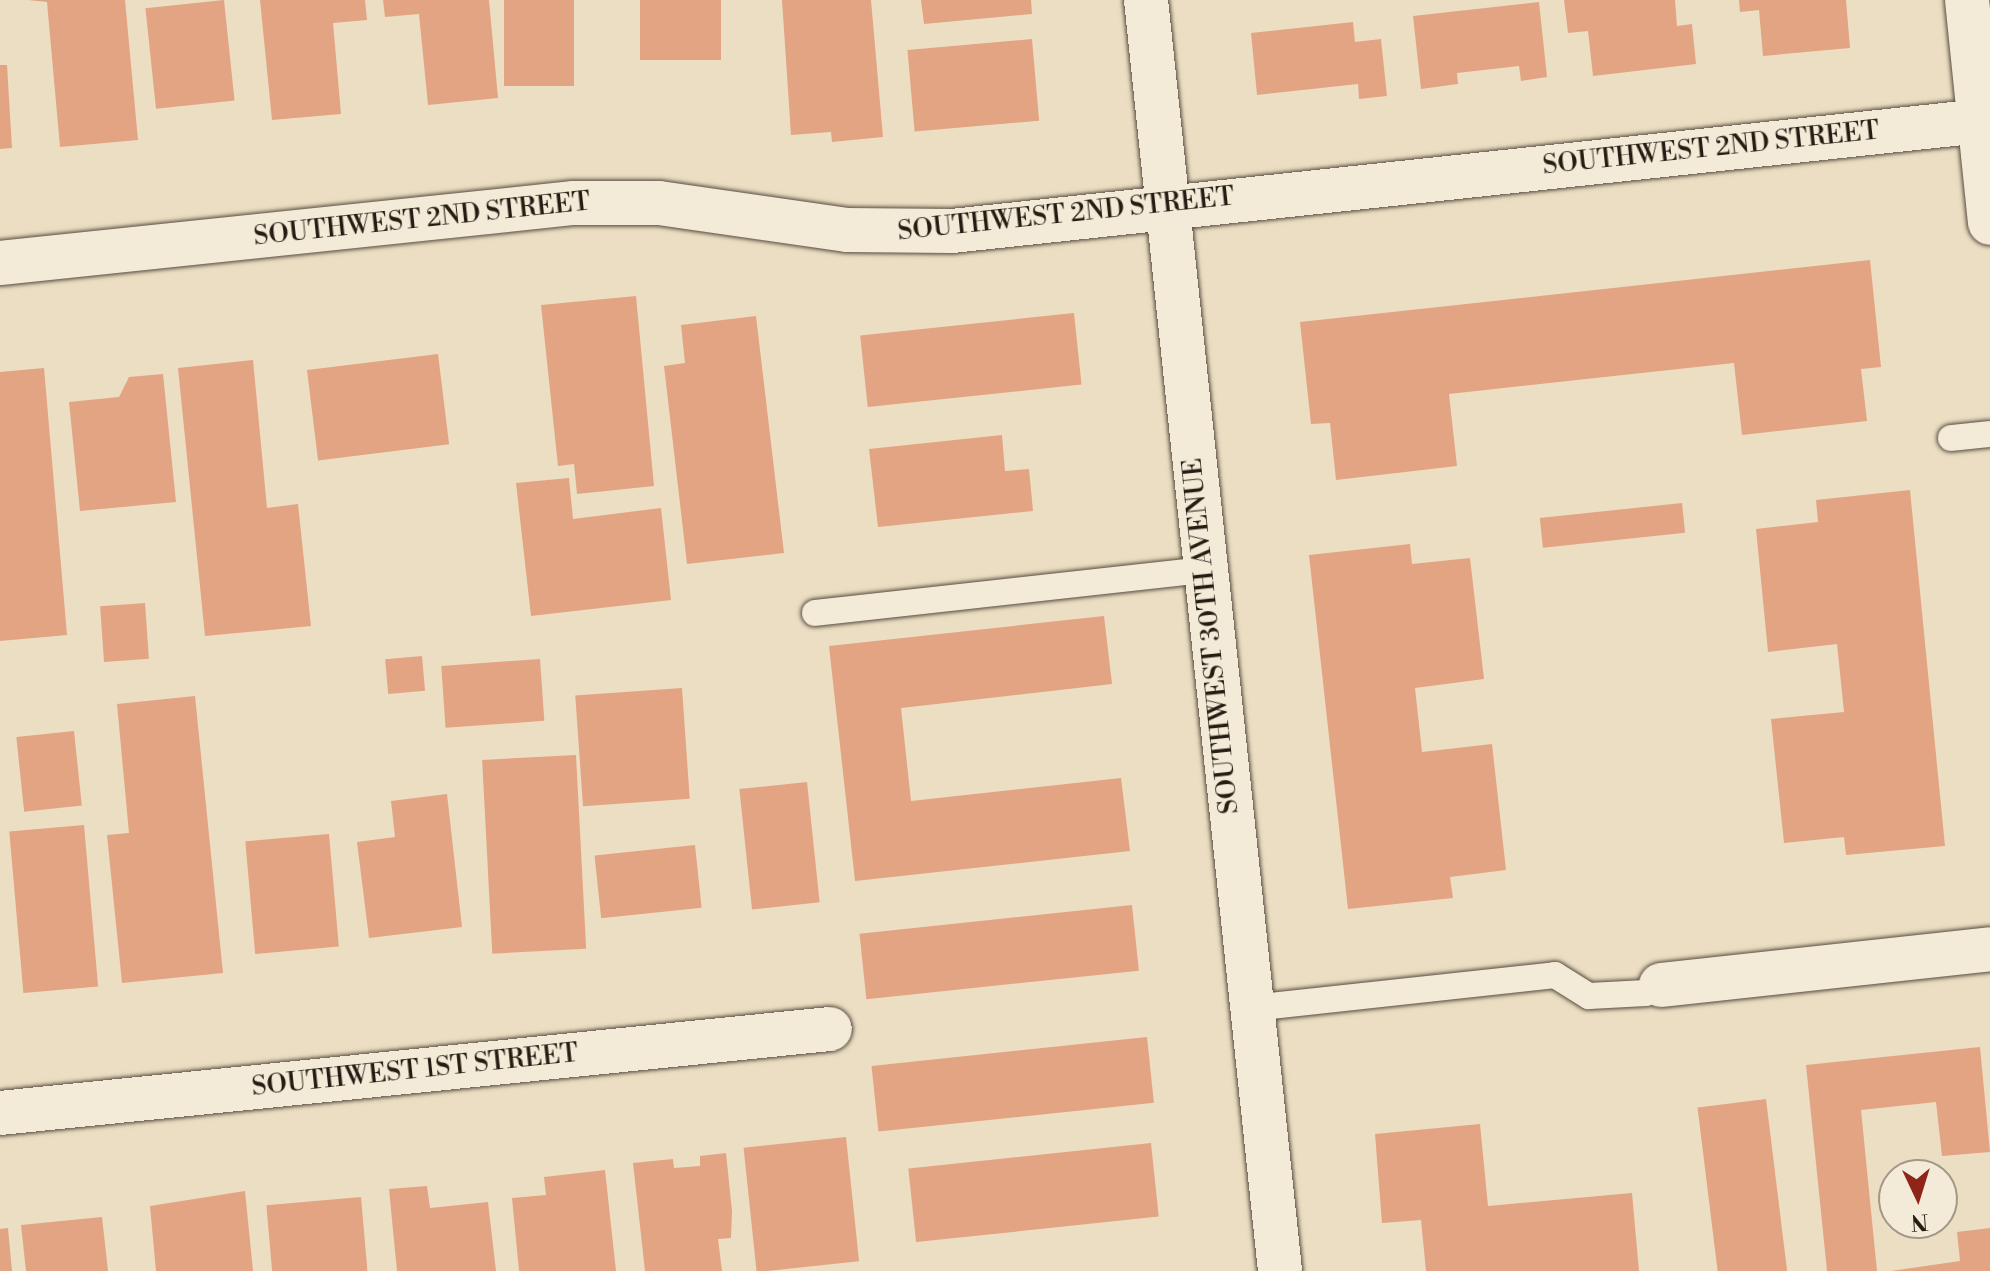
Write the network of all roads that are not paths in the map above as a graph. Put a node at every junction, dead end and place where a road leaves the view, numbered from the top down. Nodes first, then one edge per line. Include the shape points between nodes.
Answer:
1 (1146, 0) edge
2 (1967, 0) edge
3 (1985, 120) edge
4 (1166, 206) junction
5 (1990, 223) edge
6 (0, 263) edge
7 (1990, 434) edge
8 (1951, 438) dead end
9 (1206, 570) junction
10 (815, 613) dead end
11 (1990, 949) edge
12 (1654, 989) joint
13 (1252, 1008) junction
14 (830, 1029) dead end
15 (0, 1113) edge
16 (1280, 1271) edge

1 - 4 street, SOUTHWEST 30TH AVENUE
2 - 3 street
3 - 4 street, SOUTHWEST 2ND STREET
3 - 5 street
4 - 6 street, SOUTHWEST 2ND STREET via 885,233 659,203 574,203
4 - 9 street, SOUTHWEST 30TH AVENUE
7 - 8 lane
9 - 10 lane
9 - 13 street, SOUTHWEST 30TH AVENUE
11 - 12 street
12 - 13 lane via 1589,996 1555,975
13 - 16 street, SOUTHWEST 30TH AVENUE
14 - 15 street, SOUTHWEST 1ST STREET

